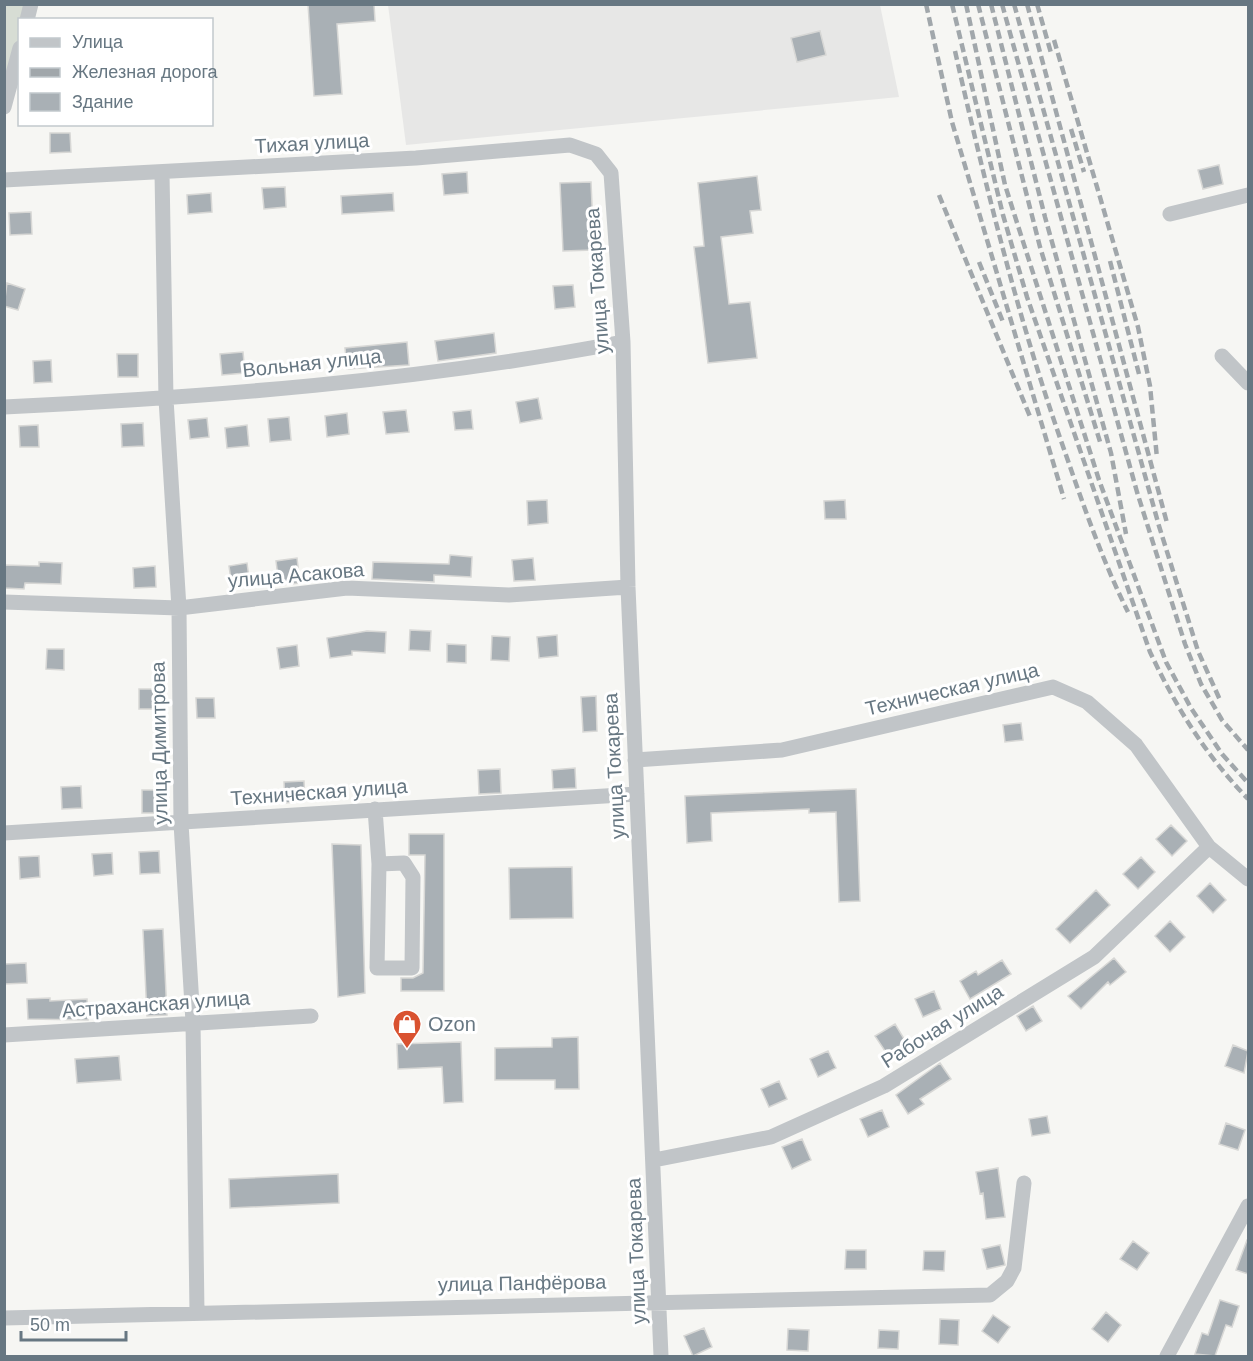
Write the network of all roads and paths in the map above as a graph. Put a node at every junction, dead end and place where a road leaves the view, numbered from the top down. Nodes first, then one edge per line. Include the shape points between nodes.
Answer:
1 (18, 55) edge
2 (4, 107) edge
3 (162, 173) junction
4 (611, 173) joint
5 (4, 180) edge
6 (1248, 195) edge
7 (1170, 214) dead end
8 (623, 342) junction
9 (1222, 356) dead end
10 (1248, 383) edge
11 (166, 399) junction
12 (4, 407) edge
13 (628, 587) junction
14 (4, 602) edge
15 (179, 608) junction
16 (635, 760) junction
17 (637, 794) junction
18 (375, 809) junction
19 (181, 823) junction
20 (4, 833) edge
21 (1209, 847) junction
22 (379, 864) junction
23 (1248, 879) edge
24 (310, 1016) dead end
25 (193, 1022) junction
26 (4, 1035) edge
27 (654, 1160) junction
28 (1024, 1183) dead end
29 (1248, 1206) edge
30 (659, 1301) junction
31 (197, 1313) junction
32 (4, 1318) edge
33 (661, 1356) edge
34 (1167, 1356) edge

1 - 2 street
3 - 4 street, Тихая улица via 570,145 596,154
3 - 5 street, Тихая улица
3 - 11 street, улица Димитрова
4 - 8 street, улица Токарева
6 - 7 street
8 - 11 street, Вольная улица via 515,363
8 - 13 street, улица Токарева
9 - 10 street
11 - 12 street, Вольная улица
11 - 15 street, улица Димитрова
13 - 15 street, улица Асакова via 508,595 346,588
13 - 16 street, улица Токарева
14 - 15 street, улица Асакова
15 - 19 street, улица Димитрова
16 - 17 street, улица Токарева
16 - 21 street, Техническая улица via 782,750 1053,687 1087,702 1136,745
17 - 18 street, Техническая улица
17 - 27 street, улица Токарева
18 - 19 street, Техническая улица
18 - 22 street
19 - 20 street, Техническая улица
19 - 25 street, улица Димитрова
21 - 23 street, Техническая улица
21 - 27 street, Рабочая улица via 1094,957 884,1086 771,1137
22 - 22 street via 377,968 412,968 413,876 404,863
24 - 25 street, Астраханская улица
25 - 26 street, Астраханская улица
25 - 31 street, улица Димитрова
27 - 30 street, улица Токарева
28 - 30 street, улица Панфёрова via 1014,1268 1007,1281 990,1295
29 - 34 street
30 - 31 street, улица Панфёрова
30 - 33 street, улица Токарева
31 - 32 street, улица Панфёрова

